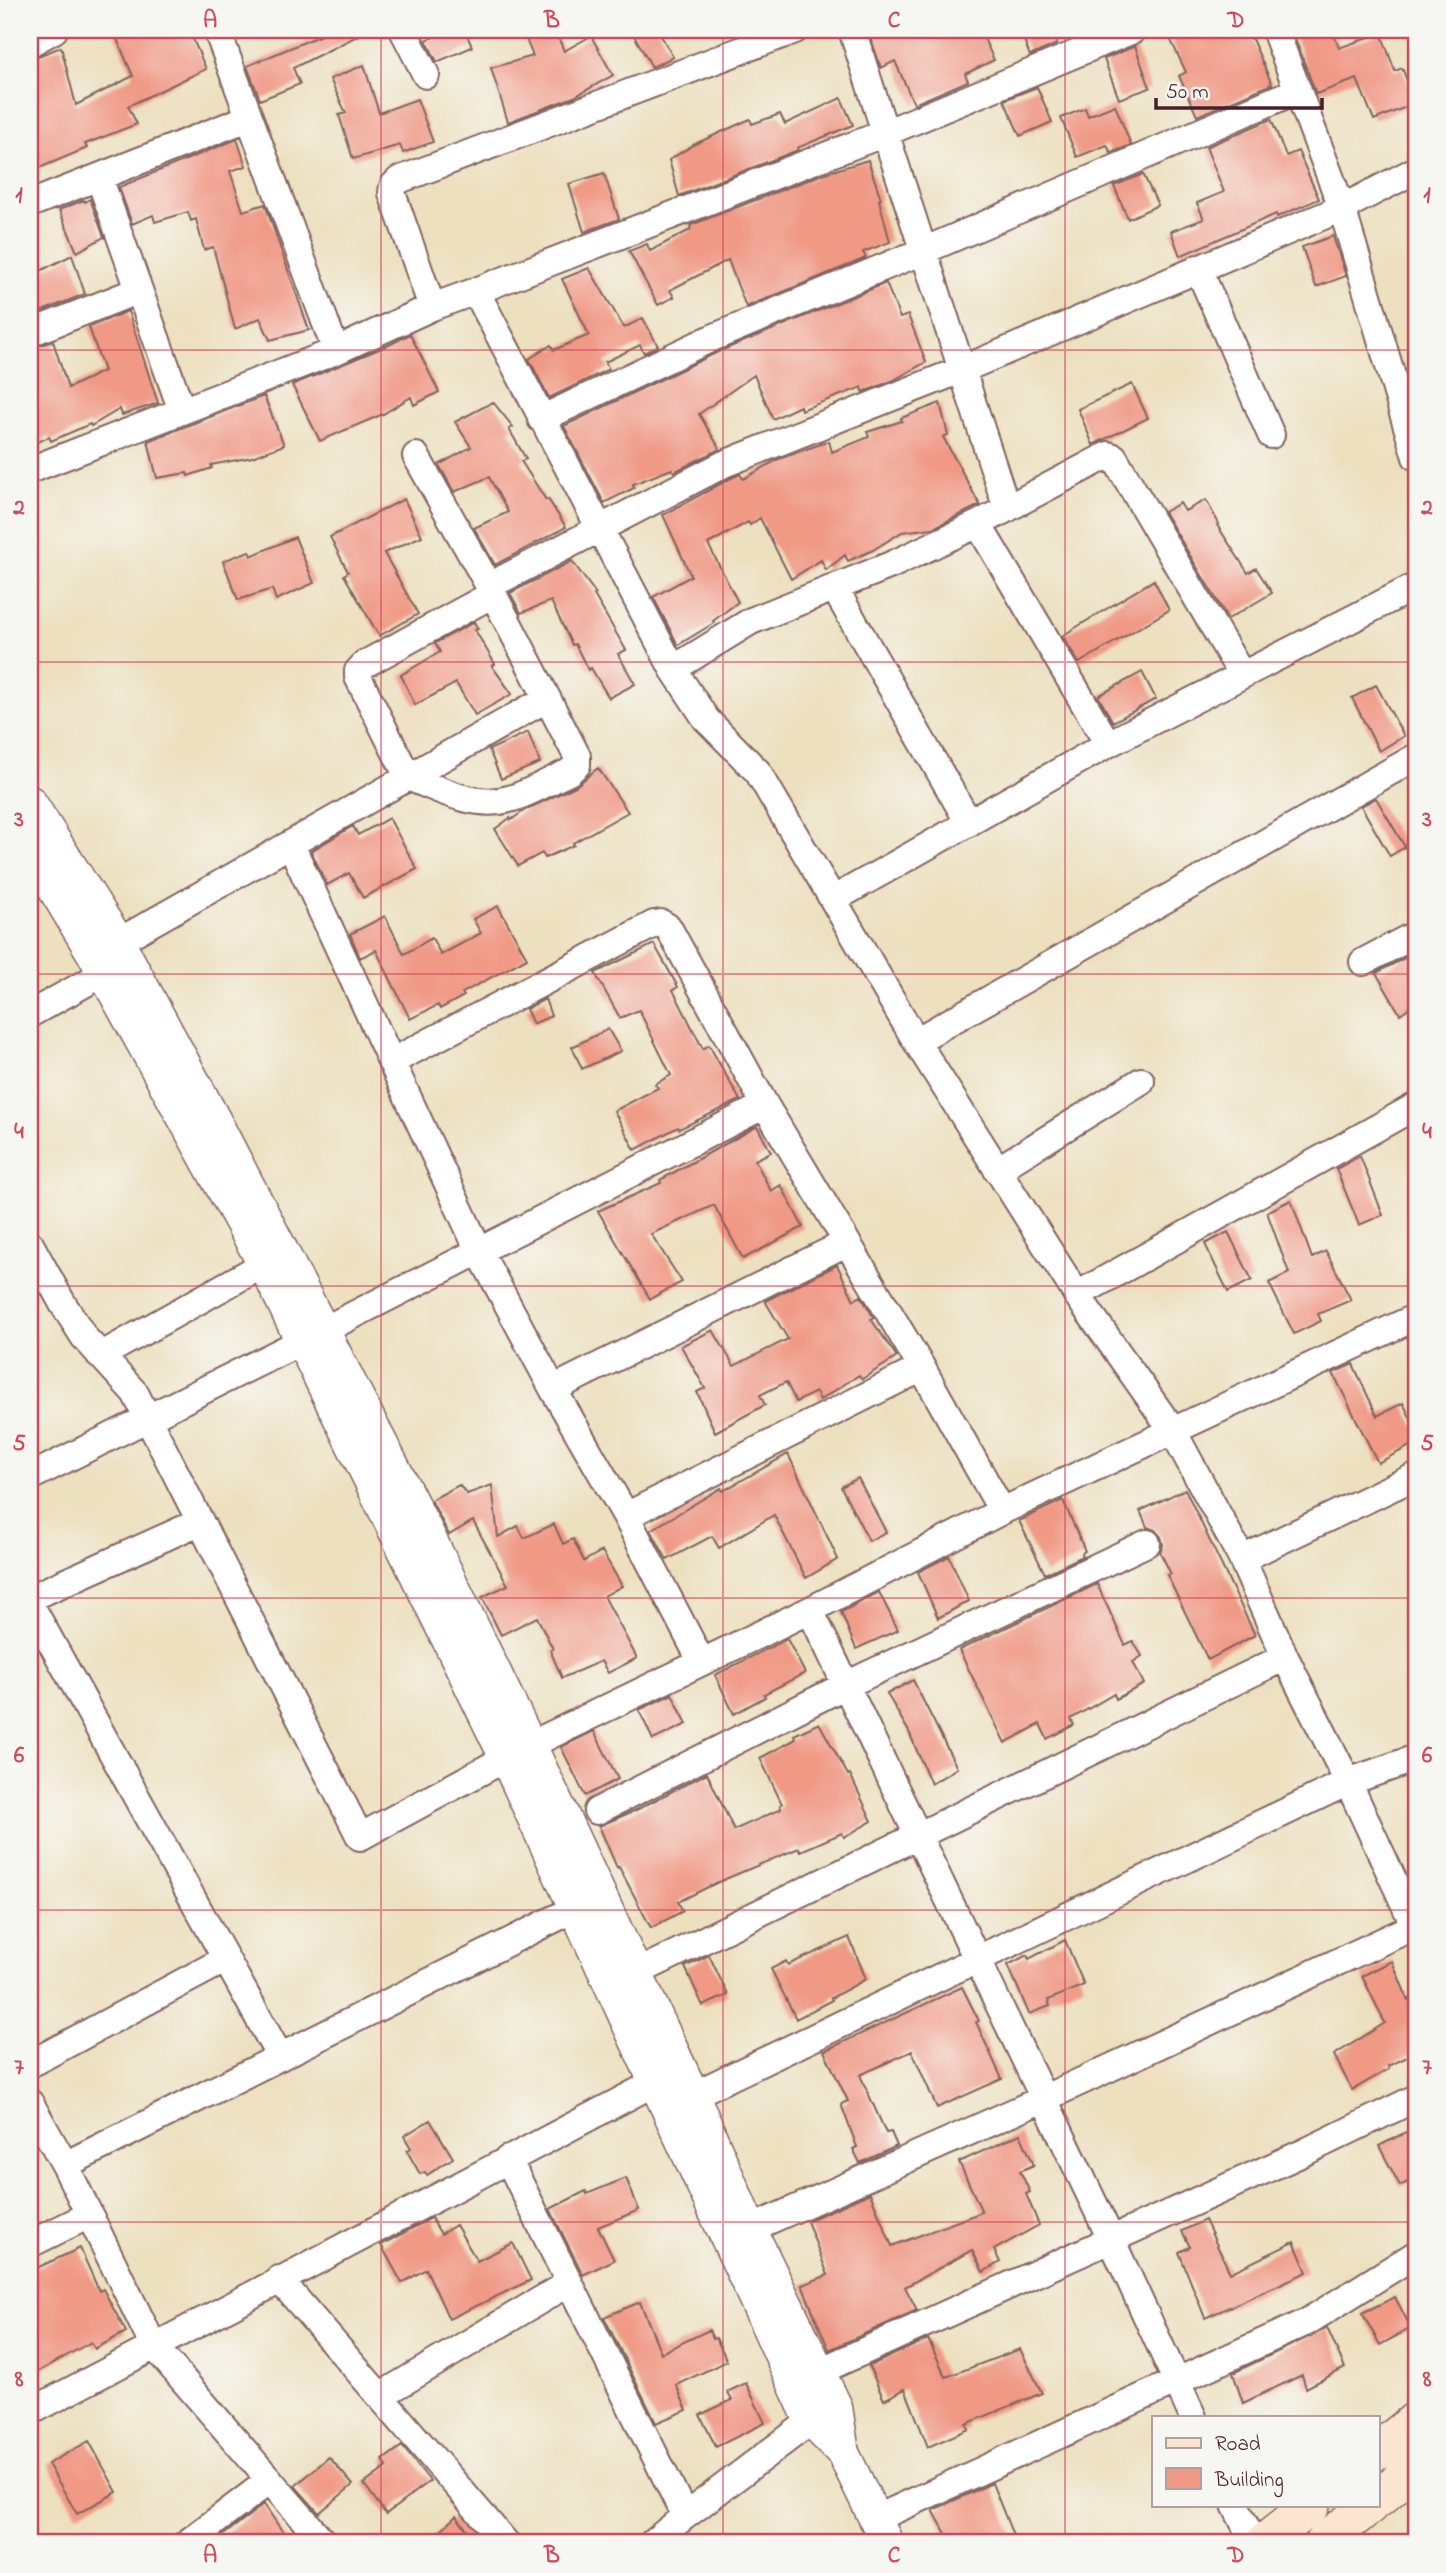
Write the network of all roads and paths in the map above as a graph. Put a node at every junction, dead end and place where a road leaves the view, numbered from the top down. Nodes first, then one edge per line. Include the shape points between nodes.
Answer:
1 (54, 30) edge
2 (217, 30) edge
3 (403, 30) edge
4 (795, 30) edge
5 (852, 30) edge
6 (1133, 30) edge
7 (1275, 30) edge
8 (30, 43) edge
9 (426, 75) dead end
10 (1298, 89) junction
11 (248, 118) junction
12 (885, 133) junction
13 (1416, 170) edge
14 (99, 177) junction
15 (30, 204) edge
16 (1342, 208) junction
17 (923, 251) junction
18 (1198, 268) junction
19 (139, 290) junction
20 (476, 291) junction
21 (432, 307) junction
22 (30, 333) edge
23 (336, 351) junction
24 (961, 370) junction
25 (182, 411) junction
26 (541, 419) junction
27 (1270, 435) dead end
28 (1416, 455) edge
29 (416, 456) dead end
30 (35, 468) dead end
31 (1007, 509) junction
32 (978, 524) junction
33 (599, 528) junction
34 (1416, 586) edge
35 (835, 589) junction
36 (491, 590) junction
37 (673, 669) junction
38 (1242, 676) junction
39 (546, 699) junction
40 (1108, 744) junction
41 (1416, 757) edge
42 (408, 777) junction
43 (30, 802) edge
44 (969, 823) junction
45 (291, 845) junction
46 (30, 849) edge
47 (834, 899) junction
48 (1416, 934) edge
49 (105, 957) junction
50 (1363, 962) dead end
51 (30, 1014) edge
52 (916, 1041) junction
53 (391, 1062) junction
54 (1141, 1081) dead end
55 (765, 1105) junction
56 (1416, 1106) edge
57 (997, 1170) junction
58 (846, 1243) junction
59 (30, 1244) edge
60 (479, 1251) junction
61 (264, 1264) junction
62 (1077, 1295) junction
63 (1416, 1317) edge
64 (312, 1336) junction
65 (100, 1356) junction
66 (922, 1368) junction
67 (553, 1389) junction
68 (148, 1418) junction
69 (1172, 1431) junction
70 (1416, 1476) edge
71 (30, 1477) edge
72 (1002, 1511) junction
73 (626, 1516) junction
74 (199, 1522) junction
75 (1147, 1543) dead end
76 (1242, 1559) junction
77 (30, 1598) edge
78 (30, 1604) edge
79 (810, 1609) junction
80 (1285, 1657) junction
81 (701, 1661) junction
82 (846, 1685) junction
83 (518, 1751) junction
84 (1416, 1758) edge
85 (1348, 1782) junction
86 (597, 1811) dead end
87 (916, 1836) junction
88 (587, 1903) junction
89 (1415, 1927) edge
90 (226, 1959) junction
91 (976, 1960) junction
92 (636, 1973) junction
93 (280, 2057) junction
94 (30, 2064) edge
95 (676, 2082) junction
96 (1416, 2098) edge
97 (1043, 2099) junction
98 (30, 2103) edge
99 (508, 2159) junction
100 (65, 2165) junction
101 (89, 2214) junction
102 (750, 2230) junction
103 (1111, 2239) junction
104 (30, 2244) edge
105 (1416, 2254) edge
106 (279, 2279) junction
107 (569, 2283) junction
108 (153, 2345) junction
109 (806, 2377) junction
110 (1176, 2382) junction
111 (380, 2396) junction
112 (30, 2412) edge
113 (823, 2414) junction
114 (1193, 2416) edge
115 (1416, 2420) edge
116 (1380, 2449) edge
117 (1416, 2467) edge
118 (270, 2480) junction
119 (1380, 2497) edge
120 (1236, 2506) edge
121 (1369, 2506) edge
122 (685, 2516) junction
123 (1307, 2522) edge
124 (881, 2531) edge
125 (187, 2543) edge
126 (324, 2543) edge
127 (506, 2543) edge
128 (652, 2543) edge
129 (1254, 2543) edge
130 (1264, 2543) edge
131 (1323, 2543) edge

1 - 8 street
2 - 11 street
3 - 9 street
4 - 21 street via 399,180 392,193
5 - 12 street
6 - 12 street
7 - 10 street
10 - 16 street
10 - 17 street
11 - 14 street
11 - 23 street
12 - 17 street
12 - 20 street
13 - 16 street
14 - 15 street
14 - 19 street
16 - 18 street
16 - 28 street
17 - 24 street
17 - 26 street via 688,349
18 - 24 street
18 - 27 street
19 - 22 street
19 - 25 street
20 - 21 street
20 - 26 street
21 - 23 street
23 - 25 street
24 - 31 street
24 - 33 street via 724,464
25 - 30 street
26 - 33 street
29 - 36 street
31 - 32 street
31 - 38 street via 1100,458 1114,457
32 - 35 street
32 - 40 street
33 - 36 street
33 - 37 street
34 - 38 street
35 - 37 street via 751,621
35 - 44 street
36 - 39 street
36 - 42 street via 358,671
37 - 47 street via 706,719 758,772
38 - 40 street
39 - 42 street
39 - 42 street via 577,755 577,765 569,772 509,799 485,803
40 - 44 street
41 - 52 street
42 - 45 street
43 - 49 street
44 - 47 street
45 - 49 street
45 - 53 street
46 - 49 street
47 - 52 street
48 - 50 street
49 - 51 street
49 - 61 street
49 - 64 street via 215,1121
52 - 57 street
53 - 55 street via 661,923 668,928
53 - 60 street
54 - 57 street
55 - 58 street
55 - 60 street
56 - 62 street
57 - 62 street
58 - 66 street
58 - 67 street
59 - 65 street via 63,1304
60 - 64 street
60 - 67 street
61 - 64 street
61 - 65 street
62 - 69 street
63 - 69 street
64 - 68 street
64 - 83 street
65 - 68 street via 135,1393
66 - 72 street
66 - 73 street
67 - 73 street
68 - 71 street
68 - 74 street
69 - 72 street
69 - 76 street
70 - 76 street
72 - 79 street
73 - 81 street
74 - 77 street
74 - 83 street via 359,1837
75 - 82 street
76 - 80 street
78 - 90 street
79 - 81 street
79 - 82 street
80 - 85 street
80 - 87 street
81 - 83 street
82 - 86 street
82 - 87 street
83 - 88 street
84 - 85 street
85 - 89 street
85 - 91 street
87 - 91 street
87 - 92 street
88 - 92 street
88 - 93 street
88 - 95 street
89 - 97 street
90 - 93 street
90 - 94 street
91 - 95 street
91 - 97 street
92 - 95 street
93 - 100 street
95 - 99 street
95 - 102 street
95 - 109 street
96 - 103 street
97 - 102 street
97 - 103 street
98 - 100 street
99 - 106 street
99 - 107 street
100 - 101 street
101 - 104 street
101 - 108 street
102 - 109 street
103 - 109 street
103 - 110 street
105 - 110 street via 1307,2322
106 - 108 street
106 - 111 street
107 - 111 street
107 - 122 street
108 - 112 street
108 - 118 street
109 - 113 street
110 - 114 street
110 - 124 street
111 - 127 street
113 - 122 street
113 - 124 street
115 - 116 main road
117 - 119 main road
118 - 125 street
118 - 126 street
120 - 129 street
121 - 131 main road
122 - 128 street
123 - 130 main road

